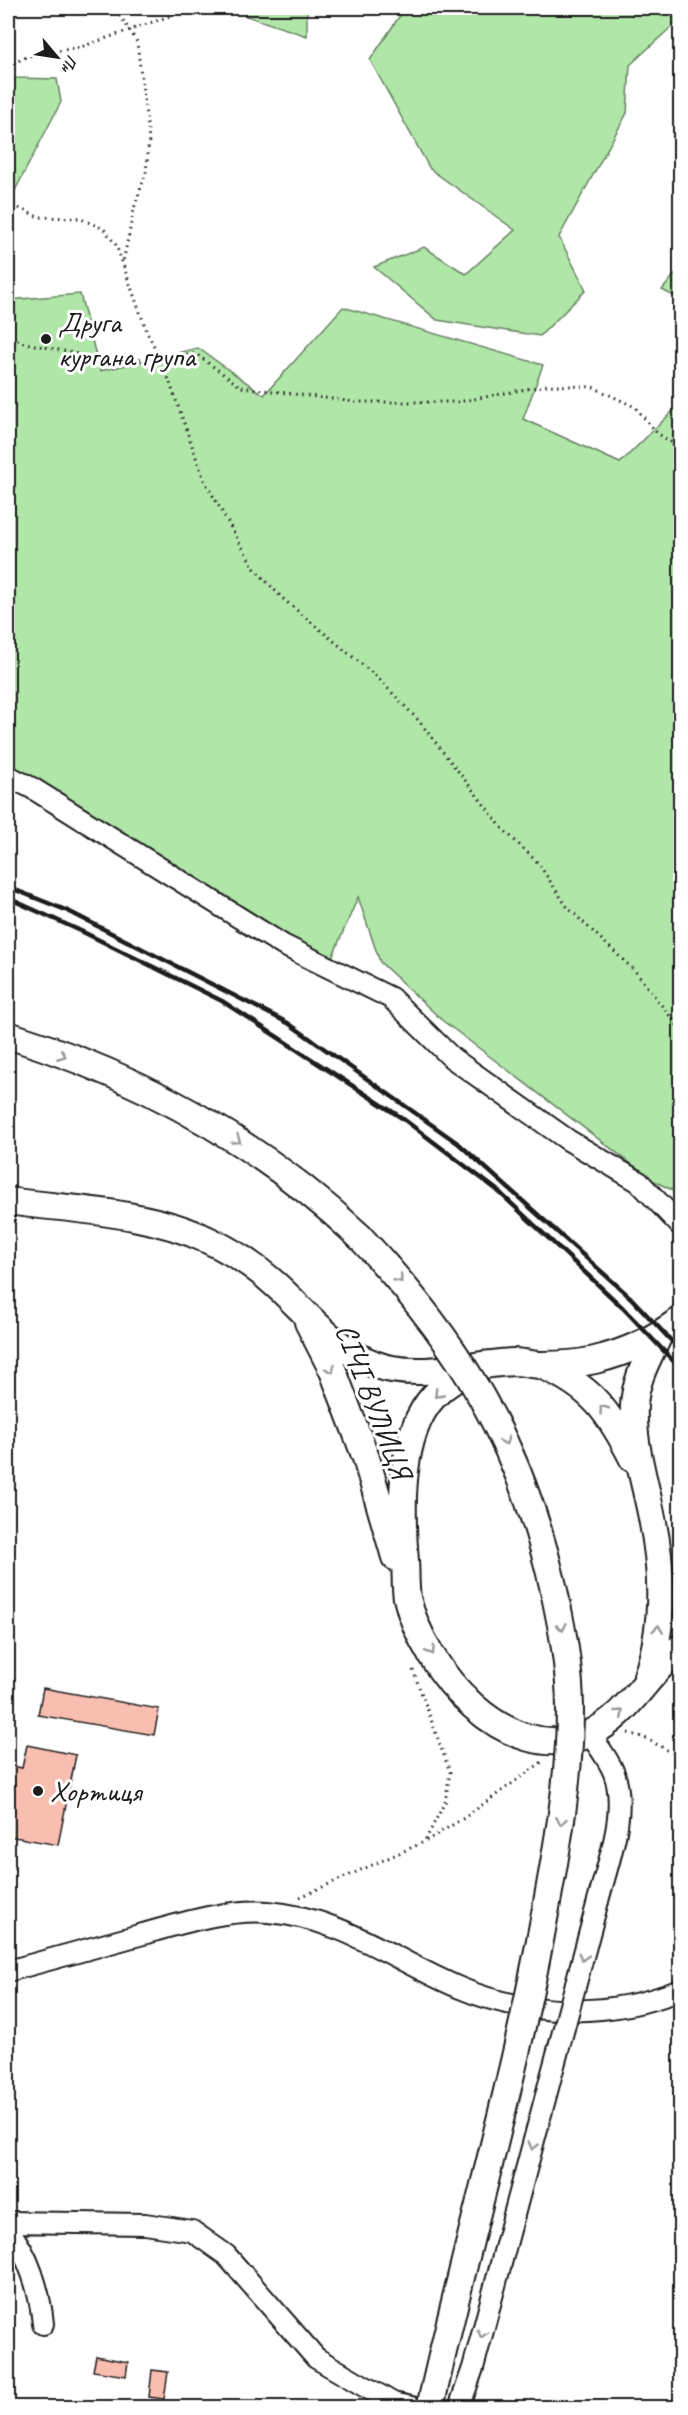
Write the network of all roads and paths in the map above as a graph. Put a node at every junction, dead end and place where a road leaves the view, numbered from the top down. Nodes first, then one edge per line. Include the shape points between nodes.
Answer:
1 (110, 8) edge
2 (193, 8) edge
3 (130, 30) junction
4 (8, 66) edge
5 (8, 204) edge
6 (122, 264) junction
7 (8, 332) edge
8 (158, 354) junction
9 (681, 448) edge
10 (8, 776) edge
11 (681, 1029) edge
12 (8, 1035) edge
13 (8, 1201) edge
14 (681, 1225) edge
15 (305, 1316) junction
16 (681, 1320) edge
17 (658, 1337) junction
18 (487, 1363) junction
19 (540, 1365) junction
20 (642, 1478) junction
21 (660, 1569) junction
22 (681, 1589) edge
23 (407, 1597) junction
24 (681, 1648) edge
25 (412, 1667) dead end
26 (644, 1685) junction
27 (597, 1729) junction
28 (548, 1757) dead end
29 (681, 1757) edge
30 (424, 1842) junction
31 (297, 1898) dead end
32 (8, 1971) edge
33 (681, 1990) edge
34 (8, 2222) edge
35 (8, 2230) edge
36 (43, 2324) dead end
37 (416, 2408) edge
38 (430, 2408) edge
39 (459, 2408) edge

1 - 3 path
2 - 3 path
3 - 4 path via 81,47 28,56
3 - 6 path via 137,42 149,140 146,173
5 - 6 path via 38,217 79,218 104,229 116,245
6 - 8 path
7 - 8 path via 20,342 127,364
8 - 9 path via 196,354 241,387 355,402 458,402 548,385 593,387 635,407 657,433
8 - 11 path via 204,480 254,568 282,598 377,677 419,721 503,829 538,863 568,908 635,971
10 - 14 street via 283,945 392,998 452,1058 568,1140 639,1182
12 -> 38 main road, bridge via 136,1085 225,1131 291,1176 359,1236 398,1278 454,1351 493,1414 521,1476 546,1556 564,1634 570,1708 567,1792 533,1977
13 - 15 main road via 157,1222 207,1239 243,1259 276,1285
15 - 18 main road, СІЧІ ВУЛИЦЯ via 351,1352 382,1367 399,1371
15 -> 23 main road, СІЧІ ВУЛИЦЯ via 333,1371 366,1458
16 - 17 main road
17 - 19 main road via 626,1352 592,1361
17 - 20 main road via 639,1378 634,1405
18 - 19 main road, СІЧІ ВУЛИЦЯ
18 -> 23 main road via 451,1381 433,1397 417,1422 405,1477 402,1528
20 -> 19 main road via 617,1428 595,1399 571,1378
20 - 21 main road
21 - 22 main road
26 -> 21 main road via 656,1645
23 -> 27 main road via 422,1636 447,1679 471,1705 500,1727 530,1738 554,1741
24 - 26 main road via 666,1658
25 - 30 path via 450,1772 445,1802
27 -> 26 main road via 625,1709
27 - 29 path via 645,1738
27 -> 39 street, bridge via 620,1794 618,1816 473,2368
28 - 30 path
30 - 31 path
32 - 33 street via 204,1917 265,1911 309,1917 348,1931 460,1988 515,2005 560,2011 605,2009 649,2002
34 - 37 street via 146,2224 192,2231 226,2255 316,2358 393,2403
35 - 36 street via 31,2271

